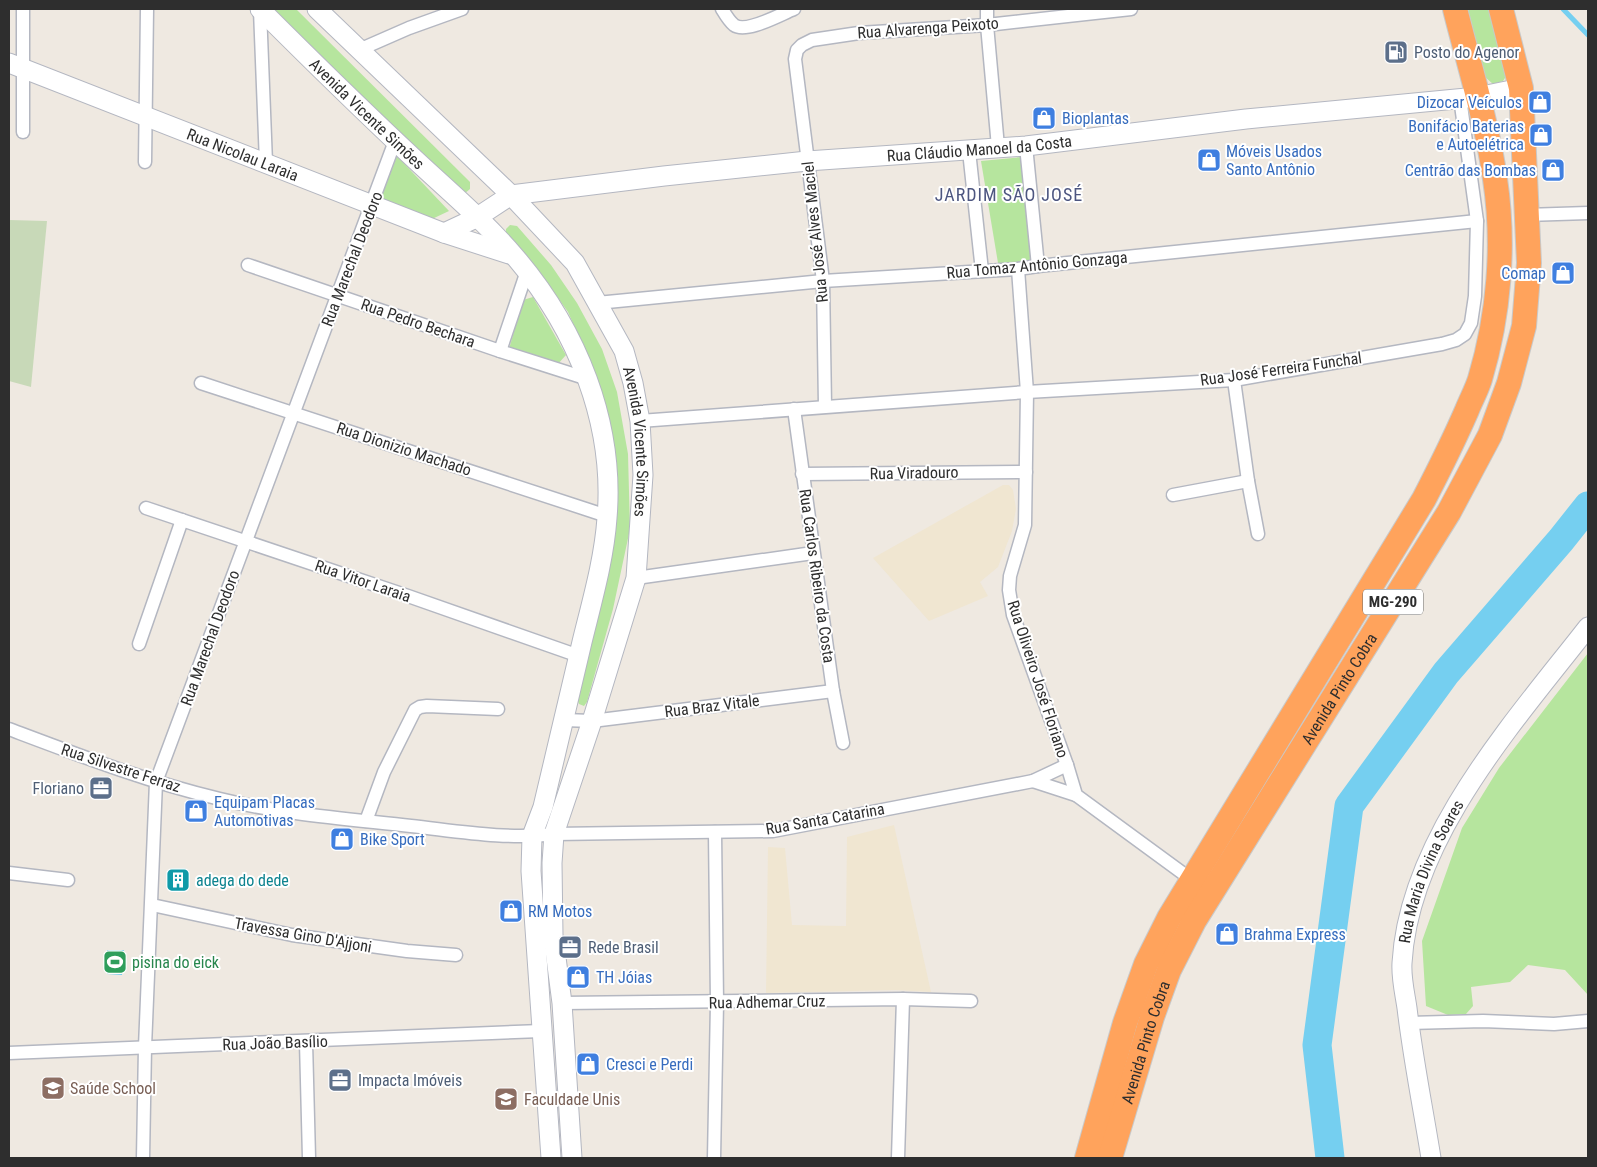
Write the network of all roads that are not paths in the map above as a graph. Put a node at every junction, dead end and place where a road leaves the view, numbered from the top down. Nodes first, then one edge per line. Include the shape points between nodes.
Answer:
1 (23, 9) edge
2 (147, 9) edge
3 (260, 9) edge
4 (318, 9) edge
5 (462, 9) edge
6 (722, 9) edge
7 (794, 9) edge
8 (987, 9) edge
9 (1131, 9) edge
10 (1455, 9) edge
11 (1501, 9) edge
12 (987, 24) junction
13 (360, 49) junction
14 (795, 59) joint
15 (16, 66) edge
16 (1521, 88) junction
17 (1469, 97) junction
18 (146, 116) junction
19 (23, 132) dead end
20 (395, 141) junction
21 (1026, 146) junction
22 (998, 147) junction
23 (969, 151) junction
24 (807, 161) junction
25 (146, 162) dead end
26 (266, 162) junction
27 (511, 195) junction
28 (372, 205) junction
29 (1588, 213) edge
30 (1526, 214) junction
31 (476, 218) junction
32 (1476, 221) junction
33 (444, 233) junction
34 (514, 256) junction
35 (248, 265) dead end
36 (1038, 266) junction
37 (1018, 269) junction
38 (526, 271) junction
39 (982, 271) junction
40 (822, 281) junction
41 (338, 296) junction
42 (597, 303) junction
43 (500, 351) junction
44 (588, 379) junction
45 (1234, 380) junction
46 (201, 383) dead end
47 (1027, 392) junction
48 (825, 406) junction
49 (794, 409) junction
50 (293, 413) junction
51 (640, 421) junction
52 (1026, 472) junction
53 (802, 474) junction
54 (1248, 482) junction
55 (1173, 495) dead end
56 (146, 508) dead end
57 (608, 516) junction
58 (182, 520) junction
59 (1258, 534) dead end
60 (246, 541) junction
61 (813, 553) junction
62 (636, 578) junction
63 (1588, 627) edge
64 (139, 644) dead end
65 (579, 656) junction
66 (833, 691) junction
67 (498, 709) dead end
68 (564, 720) junction
69 (592, 721) junction
70 (9, 729) edge
71 (843, 743) dead end
72 (1067, 765) junction
73 (1033, 781) junction
74 (156, 782) junction
75 (1076, 795) junction
76 (366, 821) junction
77 (715, 832) junction
78 (554, 834) junction
79 (532, 836) junction
80 (9, 873) edge
81 (68, 880) dead end
82 (1192, 880) junction
83 (152, 905) junction
84 (456, 955) dead end
85 (903, 999) junction
86 (971, 1001) dead end
87 (716, 1002) junction
88 (562, 1003) junction
89 (1588, 1021) edge
90 (1409, 1023) junction
91 (541, 1031) junction
92 (306, 1042) junction
93 (145, 1047) junction
94 (9, 1053) edge
95 (143, 1158) edge
96 (309, 1158) edge
97 (551, 1158) edge
98 (572, 1158) edge
99 (714, 1158) edge
100 (898, 1158) edge
101 (1087, 1158) edge
102 (1110, 1158) edge
103 (1431, 1158) edge

1 - 15 street
2 - 18 street
3 - 20 main road, Avenida Vicente Simões
3 - 26 street
4 - 13 main road, Avenida Vicente Simões
5 - 13 street
6 - 7 street via 735,26 742,28
8 - 12 street
9 - 12 street, Rua Alvarenga Peixoto
10 - 17 highway, Avenida Pinto Cobra / MG-290
11 - 16 highway, Avenida Pinto Cobra / MG-290
12 - 14 street, Rua Alvarenga Peixoto via 859,33 812,40 802,44
12 - 22 street
13 - 27 main road, Avenida Vicente Simões
14 - 24 street, Rua José Alves Maciel
15 - 18 main road, Rua Nicolau Laraia
15 - 19 street
16 - 17 main road
16 - 30 highway, Avenida Pinto Cobra / MG-290
17 - 21 main road, Rua Cláudio Manoel da Costa via 1246,119
17 - 32 street, Rua José Ferreira Funchal
17 - 82 highway, Avenida Pinto Cobra / MG-290 via 1495,179 1500,225 1495,315 1480,380 1424,499
18 - 25 street
18 - 26 main road, Rua Nicolau Laraia
20 - 28 street, Rua Marechal Deodoro
20 - 31 main road, Avenida Vicente Simões
21 - 22 main road, Rua Cláudio Manoel da Costa
21 - 36 street
22 - 23 main road, Rua Cláudio Manoel da Costa
23 - 24 main road, Rua Cláudio Manoel da Costa
23 - 39 street
24 - 27 main road, Rua Cláudio Manoel da Costa
24 - 40 street, Rua José Alves Maciel
26 - 28 main road, Rua Nicolau Laraia
27 - 31 main road
27 - 42 main road, Avenida Vicente Simões via 575,263
28 - 33 main road, Rua Nicolau Laraia
28 - 41 street, Rua Marechal Deodoro
29 - 30 street
30 - 102 highway, Avenida Pinto Cobra / MG-290 via 1529,264 1524,326 1509,383 1490,436 1449,512 1194,921 1169,970 1152,1017
31 - 33 main road
31 - 34 main road, Avenida Vicente Simões
32 - 36 street, Rua Tomaz Antônio Gonzaga
32 - 45 street, Rua José Ferreira Funchal via 1471,323 1456,340
33 - 34 main road, Rua Nicolau Laraia
34 - 38 main road, Avenida Vicente Simões
35 - 41 street, Rua Pedro Bechara
36 - 37 street, Rua Tomaz Antônio Gonzaga
37 - 39 street, Rua Tomaz Antônio Gonzaga
37 - 47 street, Rua Oliveiro José Floriano
38 - 43 street
38 - 44 main road, Avenida Vicente Simões via 562,322
39 - 40 street, Rua Tomaz Antônio Gonzaga
40 - 42 street, Rua Tomaz Antônio Gonzaga
40 - 48 street, Rua José Alves Maciel
41 - 43 street, Rua Pedro Bechara
41 - 50 street, Rua Marechal Deodoro
42 - 51 main road, Avenida Vicente Simões via 624,351
43 - 44 street, Rua Pedro Bechara
44 - 57 main road, Avenida Vicente Simões via 603,431
45 - 47 street, Rua José Ferreira Funchal
45 - 54 street
46 - 50 street, Rua Dionizio Machado
47 - 48 street, Rua José Ferreira Funchal
47 - 52 street, Rua Oliveiro José Floriano
48 - 49 street, Rua José Ferreira Funchal
49 - 51 street, Rua José Ferreira Funchal
49 - 53 street, Rua Carlos Ribeiro da Costa
50 - 57 street, Rua Dionizio Machado
50 - 60 street, Rua Marechal Deodoro
51 - 62 main road, Avenida Vicente Simões via 643,475
52 - 53 street, Rua Viradouro
52 - 72 street, Rua Oliveiro José Floriano via 1025,525 1009,590 1013,614
53 - 61 street, Rua Carlos Ribeiro da Costa
54 - 55 street
54 - 59 street
56 - 58 street, Rua Vitor Laraia
57 - 65 main road, Avenida Vicente Simões via 602,562
58 - 60 street, Rua Vitor Laraia
58 - 64 street
60 - 65 street, Rua Vitor Laraia
60 - 74 street, Rua Marechal Deodoro
61 - 62 street
61 - 66 street, Rua Carlos Ribeiro da Costa
62 - 69 main road, Avenida Vicente Simões
63 - 90 main road, Rua Maria Divina Soares via 1488,757 1440,835 1421,877 1407,919 1402,965
65 - 68 main road, Avenida Vicente Simões
66 - 69 street, Rua Braz Vitale
66 - 71 street, Rua Carlos Ribeiro da Costa
67 - 76 street via 427,706 415,710 384,772
68 - 69 street
68 - 79 main road, Avenida Vicente Simões
69 - 78 main road, Avenida Vicente Simões
70 - 74 street, Rua Silvestre Ferraz
72 - 73 street, Rua Santa Catarina
72 - 75 street, Rua Oliveiro José Floriano
73 - 75 street, Rua Santa Catarina
73 - 77 street, Rua Santa Catarina via 773,830
74 - 76 street, Rua Silvestre Ferraz via 221,800
74 - 83 street, Rua Marechal Deodoro
75 - 82 street
76 - 79 street, Rua Silvestre Ferraz
77 - 78 street, Rua Santa Catarina
77 - 87 street
78 - 79 street
78 - 88 main road, Avenida Vicente Simões via 553,935
79 - 91 main road, Avenida Vicente Simões via 531,871
80 - 81 street
82 - 101 highway, Avenida Pinto Cobra / MG-290 via 1146,964 1125,1023
83 - 84 street, Travessa Gino D'Ajjoni via 292,936
83 - 93 street, Rua Marechal Deodoro
85 - 86 street, Rua Adhemar Cruz
85 - 87 street, Rua Adhemar Cruz
85 - 100 street
87 - 88 street, Rua Adhemar Cruz
87 - 99 street
88 - 98 main road, Avenida Vicente Simões
89 - 90 street via 1554,1024 1483,1021
90 - 103 main road, Rua Maria Divina Soares
91 - 92 street, Rua João Basílio
91 - 97 main road, Avenida Vicente Simões
92 - 93 street, Rua João Basílio
92 - 96 street
93 - 94 street, Rua João Basílio
93 - 95 street, Rua Marechal Deodoro

